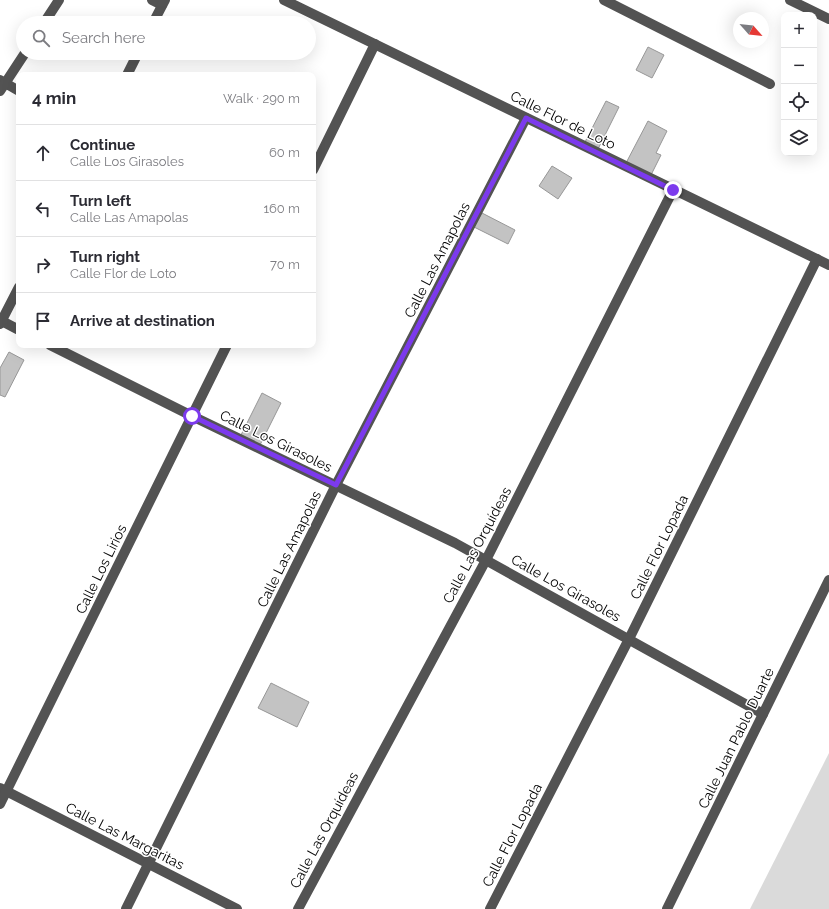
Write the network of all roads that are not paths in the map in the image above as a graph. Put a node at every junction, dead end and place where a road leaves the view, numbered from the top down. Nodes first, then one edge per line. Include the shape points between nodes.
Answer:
1 (59, 0) edge
2 (152, 0) edge
3 (284, 0) edge
4 (604, 0) edge
5 (790, 0) edge
6 (163, 3) edge
7 (49, 16) edge
8 (156, 16) edge
9 (829, 19) edge
10 (375, 44) junction
11 (20, 60) edge
12 (134, 60) edge
13 (128, 72) edge
14 (770, 84) dead end
15 (2, 85) edge
16 (16, 90) edge
17 (526, 118) junction
18 (316, 164) edge
19 (673, 190) junction
20 (817, 259) junction
21 (829, 265) edge
22 (16, 293) edge
23 (1, 322) edge
24 (16, 329) edge
25 (56, 348) edge
26 (226, 348) edge
27 (192, 416) junction
28 (336, 485) junction
29 (486, 560) junction
30 (829, 580) edge
31 (629, 639) junction
32 (763, 714) junction
33 (3, 789) edge
34 (0, 804) edge
35 (149, 864) junction
36 (126, 909) edge
37 (237, 909) edge
38 (298, 909) edge
39 (490, 909) edge
40 (667, 909) edge

1 - 7 street
2 - 6 street
3 - 10 street, Calle Flor de Loto
4 - 14 street
5 - 9 street
6 - 8 street
10 - 17 street, Calle Flor de Loto
10 - 18 street
11 - 15 street
12 - 13 street
15 - 16 street
17 - 19 street, Calle Flor de Loto
17 - 28 street, Calle Las Amapolas
19 - 20 street, Calle Flor de Loto
19 - 29 street, Calle Las Orquídeas
20 - 21 street, Calle Flor de Loto
20 - 31 street, Calle Flor Lopada
22 - 23 street
23 - 24 street
25 - 27 street, Calle Los Girasoles
26 - 27 street, Calle Los Lirios
27 - 28 street, Calle Los Girasoles
27 - 33 street, Calle Los Lirios
28 - 29 street, Calle Los Girasoles
28 - 35 street, Calle Las Amapolas
29 - 31 street, Calle Los Girasoles
29 - 38 street, Calle Las Orquídeas
30 - 32 street, Calle Juan Pablo Duarte
31 - 32 street, Calle Los Girasoles
31 - 39 street, Calle Flor Lopada
32 - 40 street, Calle Juan Pablo Duarte
33 - 34 street, Calle Los Lirios
33 - 35 street, Calle Las Margaritas
35 - 36 street, Calle Las Amapolas
35 - 37 street, Calle Las Margaritas

